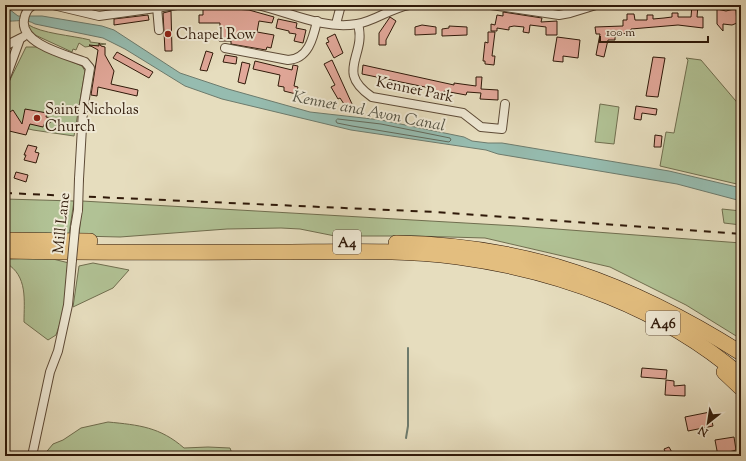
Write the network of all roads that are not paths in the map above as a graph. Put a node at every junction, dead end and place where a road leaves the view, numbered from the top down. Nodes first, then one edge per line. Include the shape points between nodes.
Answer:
1 (32, 5) edge
2 (53, 5) edge
3 (177, 5) edge
4 (258, 5) edge
5 (341, 5) edge
6 (409, 5) edge
7 (491, 5) edge
8 (596, 5) edge
9 (63, 7) edge
10 (157, 7) junction
11 (317, 21) junction
12 (336, 24) junction
13 (358, 24) junction
14 (159, 30) dead end
15 (24, 34) junction
16 (7, 46) edge
17 (225, 48) dead end
18 (5, 53) edge
19 (5, 80) edge
20 (505, 104) dead end
21 (5, 240) edge
22 (5, 251) edge
23 (577, 286) junction
24 (676, 316) junction
25 (741, 353) edge
26 (741, 359) edge
27 (741, 376) edge
28 (741, 388) edge
29 (32, 456) edge

1 - 15 street via 25,15
2 - 9 street
3 - 10 street
4 - 11 street
5 - 12 street
6 - 13 street
7 - 8 street via 559,14
9 - 10 street via 99,16
10 - 14 street
11 - 12 street
11 - 17 street via 309,48 301,57 294,60
12 - 13 street
13 - 20 street, Kennet Park via 360,33 353,64 354,76 361,89 372,97 463,113 481,127 502,129
15 - 16 street
15 - 19 street
15 - 29 street, Mill Lane, bridge via 84,62 90,68 83,110 78,210 68,305 58,351 48,380
16 - 18 street
21 - 24 highway, A4 via 386,243 457,246 513,254 563,267 606,282
22 - 23 highway, A4 via 424,254 526,270
23 - 27 highway, A46 via 613,298 670,327 704,348
23 - 28 highway via 652,321 713,363
24 - 25 highway
24 - 26 highway, A46

